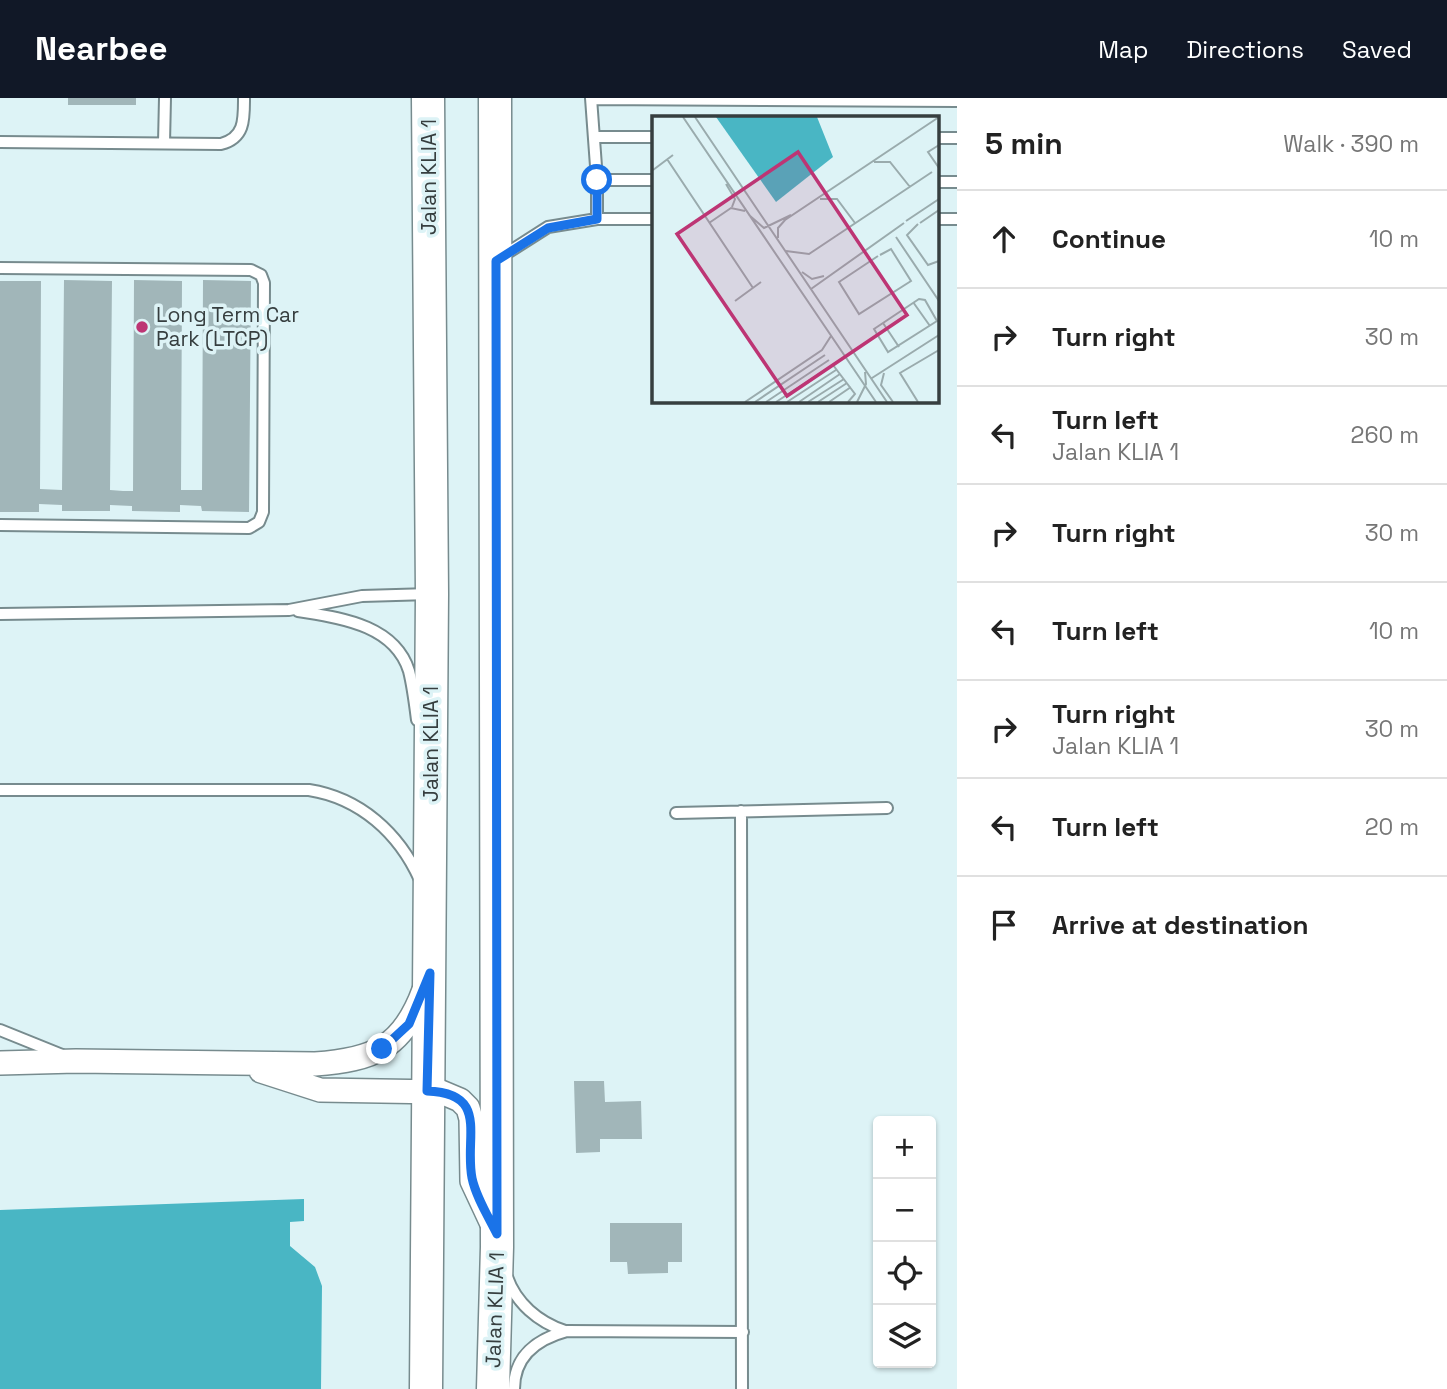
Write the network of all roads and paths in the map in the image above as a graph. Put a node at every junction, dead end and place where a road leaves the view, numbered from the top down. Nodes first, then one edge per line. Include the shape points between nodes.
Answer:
1 (164, 98) edge
2 (244, 98) edge
3 (428, 98) edge
4 (495, 98) edge
5 (591, 99) edge
6 (957, 101) edge
7 (594, 136) junction
8 (652, 137) edge
9 (0, 142) edge
10 (164, 143) junction
11 (597, 180) junction
12 (652, 180) edge
13 (597, 219) junction
14 (652, 219) edge
15 (496, 261) junction
16 (0, 268) edge
17 (0, 525) edge
18 (432, 594) junction
19 (289, 610) junction
20 (0, 614) edge
21 (0, 790) edge
22 (431, 795) junction
23 (887, 808) dead end
24 (741, 811) junction
25 (676, 813) dead end
26 (430, 902) junction
27 (430, 973) junction
28 (0, 1030) edge
29 (76, 1061) junction
30 (0, 1063) edge
31 (238, 1064) junction
32 (427, 1091) junction
33 (497, 1240) junction
34 (567, 1331) junction
35 (743, 1332) junction
36 (426, 1389) edge
37 (493, 1389) edge
38 (514, 1389) edge
39 (742, 1389) edge

1 - 10 lane
2 - 10 lane via 244,121 229,142
3 - 18 main road, Jalan KLIA 1
4 - 15 main road, Jalan KLIA 1
5 - 6 lane
5 - 7 lane
7 - 8 lane
7 - 11 lane
9 - 10 lane
11 - 12 lane
11 - 13 lane
13 - 14 lane
13 - 15 lane via 548,228
15 - 33 main road, Jalan KLIA 1
16 - 17 lane via 251,271 264,279 264,310 263,512 255,526
18 - 19 lane via 362,596
18 - 22 main road, Jalan KLIA 1
19 - 20 lane
19 - 22 lane via 364,625 402,656
21 - 26 lane via 309,790 331,794 365,811 392,837
22 - 26 main road, Jalan KLIA 1
23 - 24 lane
24 - 25 lane
24 - 35 lane
26 - 27 main road, Jalan KLIA 1
27 - 31 street via 409,1024 382,1049 361,1059
27 - 32 main road, Jalan KLIA 1
28 - 29 lane
29 - 30 street
29 - 31 street
31 - 32 street via 320,1090
32 - 33 street via 450,1094 468,1108 472,1181
32 - 36 main road, Jalan KLIA 1
33 - 34 lane via 520,1301 550,1326
33 - 37 main road, Jalan KLIA 1
34 - 35 lane
34 - 38 lane via 524,1354
35 - 39 lane

